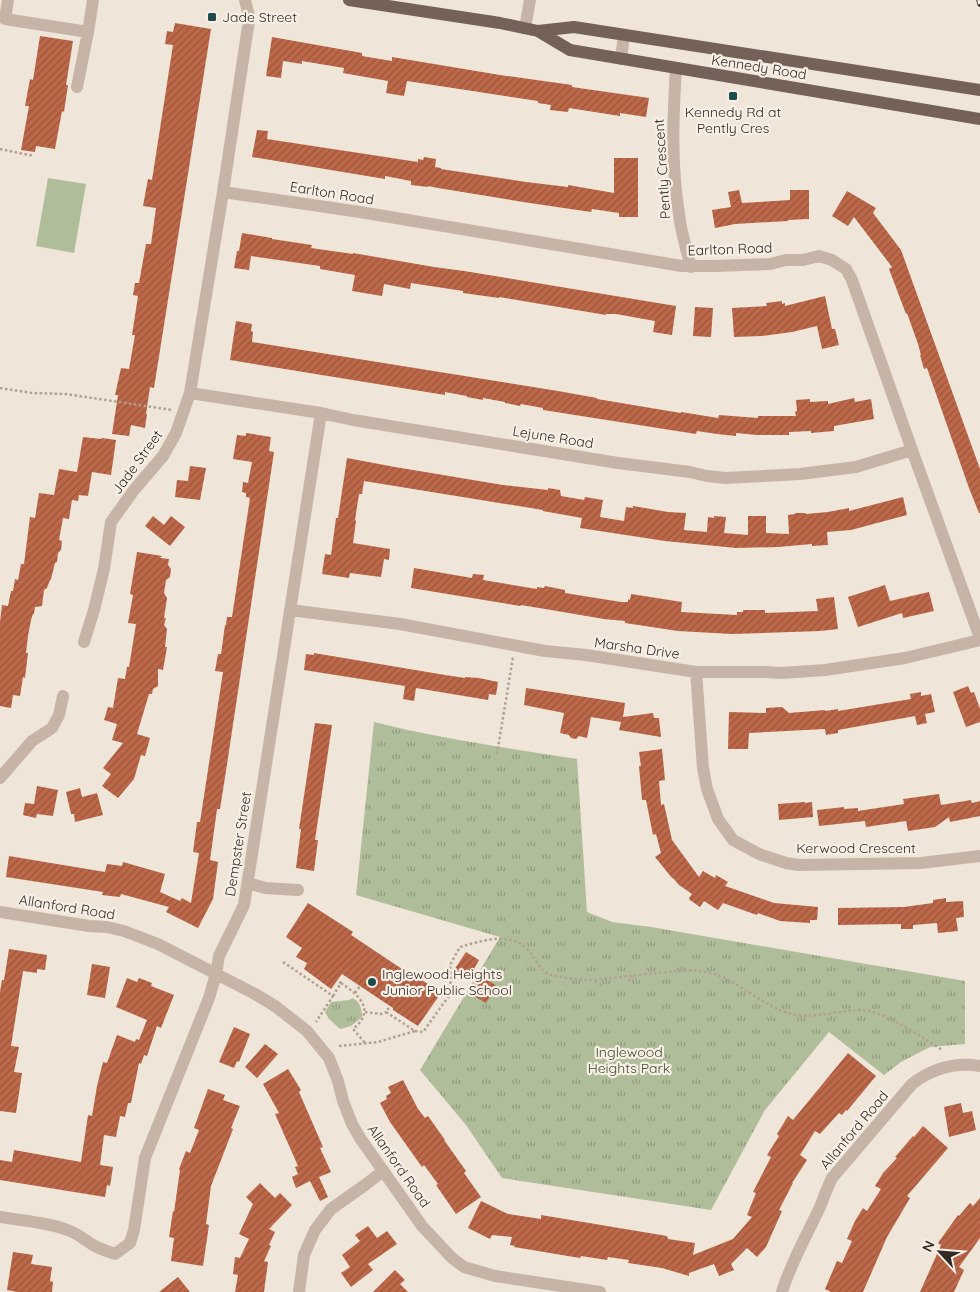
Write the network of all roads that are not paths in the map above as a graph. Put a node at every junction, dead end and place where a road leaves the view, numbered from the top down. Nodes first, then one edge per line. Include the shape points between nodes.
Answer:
1 (8, 0) edge
2 (93, 0) edge
3 (246, 0) edge
4 (348, 0) edge
5 (530, 0) edge
6 (525, 28) junction
7 (538, 31) junction
8 (88, 32) junction
9 (624, 35) junction
10 (621, 59) junction
11 (676, 68) junction
12 (77, 87) dead end
13 (980, 90) edge
14 (980, 119) edge
15 (224, 192) junction
16 (691, 266) junction
17 (190, 393) junction
18 (321, 413) junction
19 (912, 450) junction
20 (290, 610) junction
21 (980, 639) edge
22 (84, 642) dead end
23 (696, 672) junction
24 (63, 696) dead end
25 (0, 778) edge
26 (980, 856) edge
27 (248, 883) junction
28 (298, 890) dead end
29 (0, 912) edge
30 (216, 974) junction
31 (980, 1066) edge
32 (383, 1171) junction
33 (0, 1217) edge
34 (299, 1292) edge
35 (600, 1292) edge
36 (782, 1292) edge

1 - 8 street via 6,19
2 - 8 street
3 - 15 street, Jade Street via 250,16
4 - 6 main road, Kennedy Road
5 - 6 street
6 - 7 main road, Kennedy Road
7 - 9 main road, Kennedy Road via 574,27
7 - 10 main road, Kennedy Road via 570,50
8 - 12 street
9 - 10 street
9 - 13 main road, Kennedy Road
10 - 11 main road, Kennedy Road
11 - 14 main road, Kennedy Road
11 - 16 street, Pently Crescent via 673,115 675,179 678,213
15 - 16 street, Earlton Road
15 - 17 street, Jade Street
16 - 19 street, Earlton Road via 770,264 820,256 846,270
17 - 18 street, Lejune Road
17 - 22 street, Jade Street via 176,433 163,456 112,522 104,569
18 - 19 street, Lejune Road via 725,478 856,467
18 - 20 street, Dempster Street
19 - 21 street, Earlton Road
20 - 23 street, Marsha Drive via 400,624 545,651
20 - 27 street, Dempster Street
21 - 23 street, Marsha Drive via 905,658 825,670
23 - 26 street, Kerwood Crescent via 707,789 718,818 733,840 767,857 799,865 921,863
24 - 25 street via 52,728 32,741
27 - 28 street via 265,888
27 - 30 street, Dempster Street via 244,905 220,956
29 - 30 street, Allanford Road via 124,931 158,944
30 - 32 street, Allanford Road via 275,1006 307,1031 329,1058 352,1124
30 - 33 street, Dempster Street via 145,1158 130,1242 115,1254 56,1226
31 - 36 street, Allanford Road via 944,1067 912,1084 832,1178
32 - 34 street via 331,1209 314,1230 304,1255
32 - 35 street, Allanford Road via 422,1226 464,1267 495,1276

